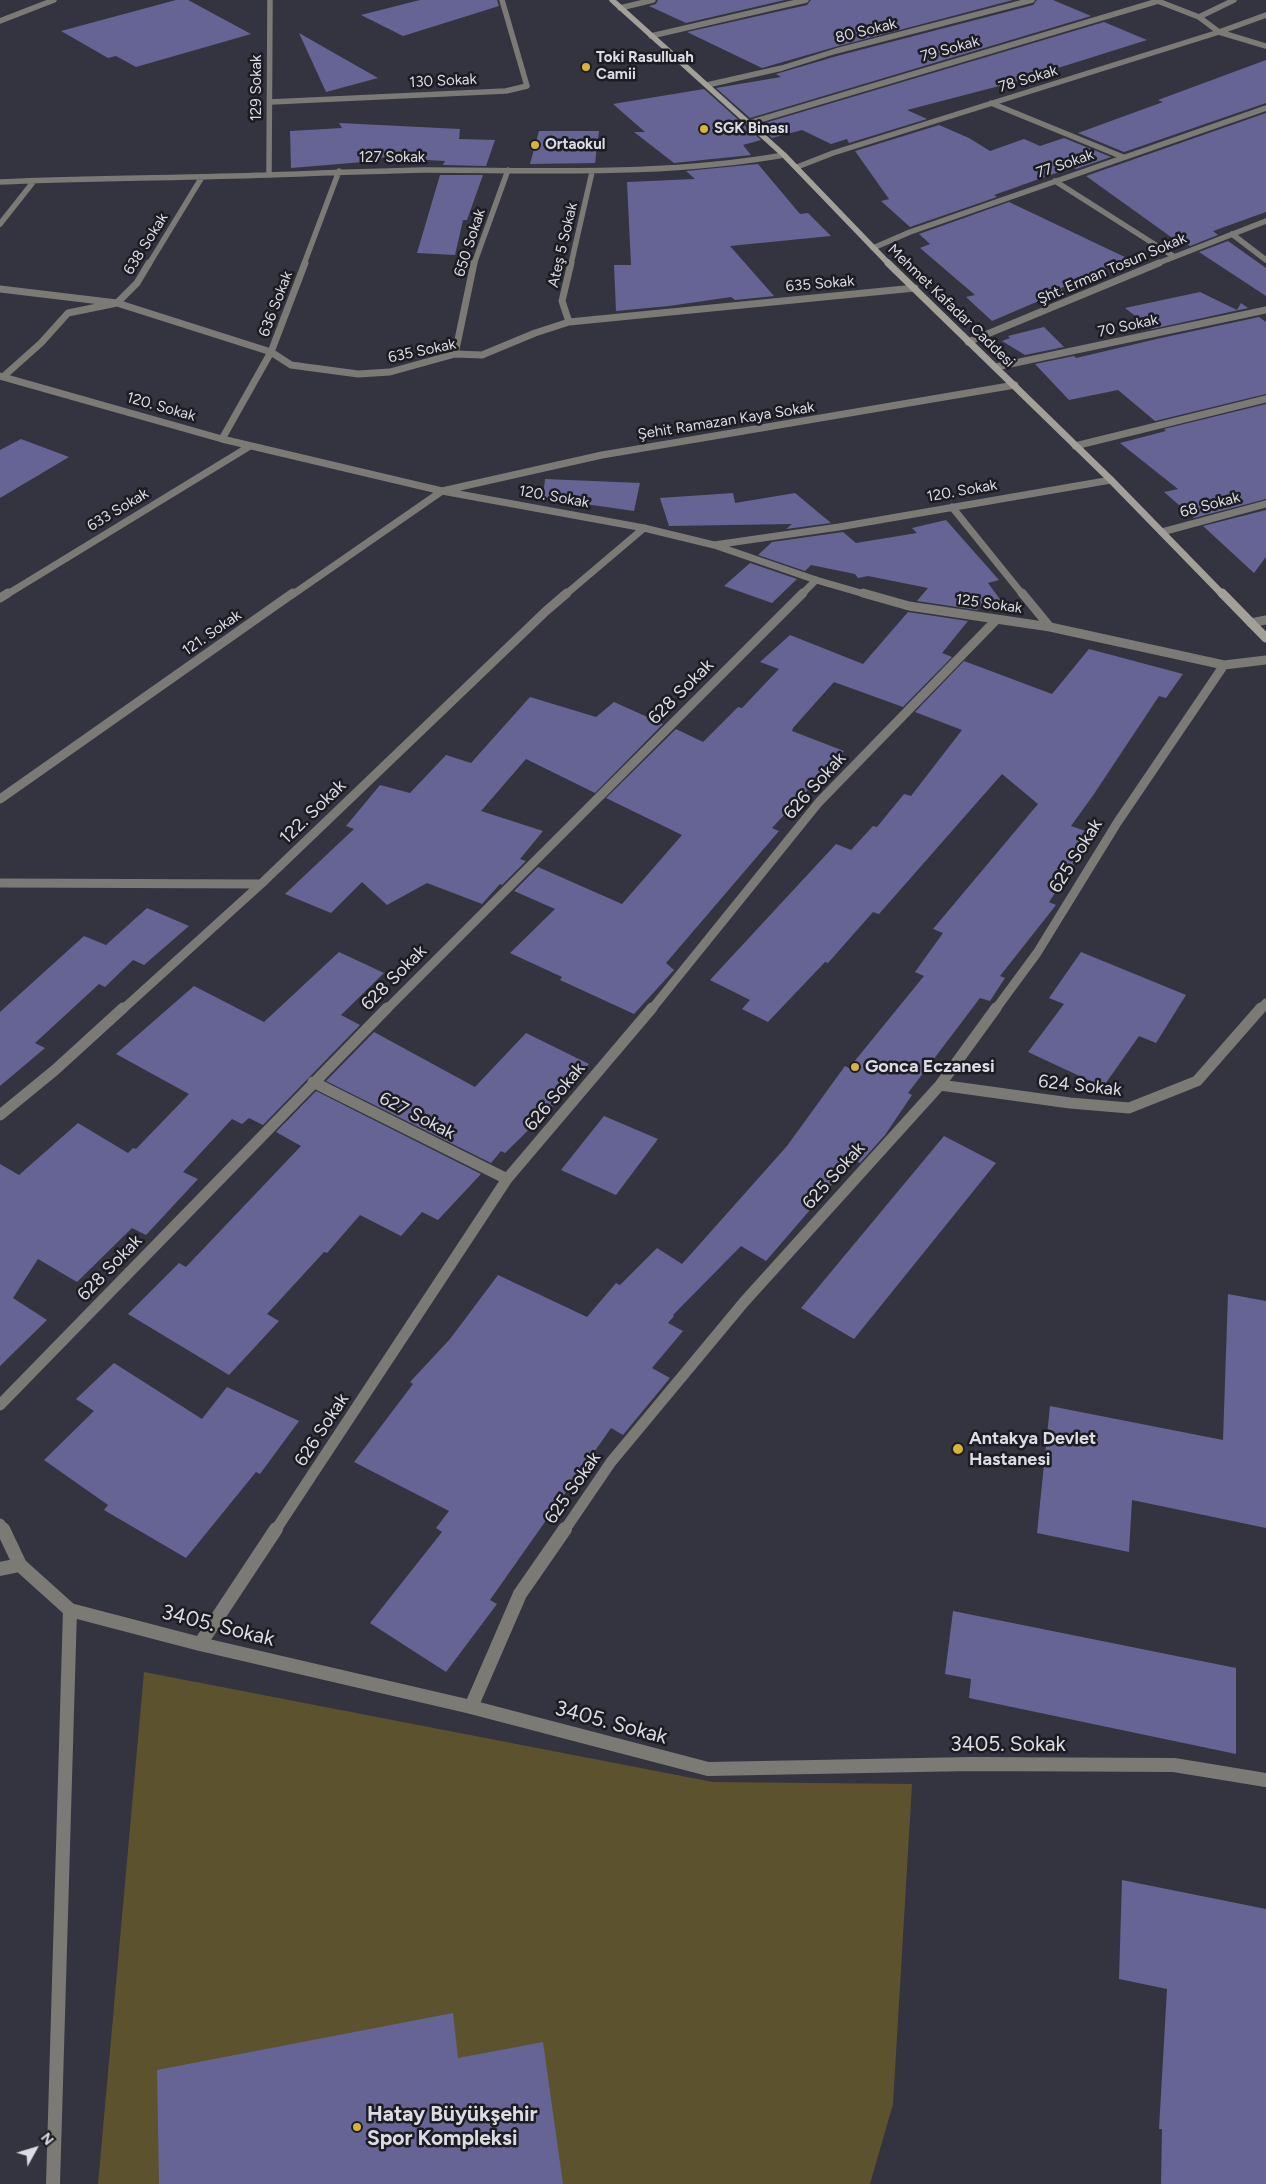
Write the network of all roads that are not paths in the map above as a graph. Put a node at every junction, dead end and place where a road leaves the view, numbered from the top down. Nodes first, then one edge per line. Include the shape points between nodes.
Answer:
1 (54, 0) edge
2 (270, 0) edge
3 (502, 0) edge
4 (612, 0) edge
5 (653, 0) edge
6 (806, 0) edge
7 (1032, 0) edge
8 (1234, 0) edge
9 (1156, 1) edge
10 (620, 8) junction
11 (1266, 15) edge
12 (1199, 17) junction
13 (0, 21) edge
14 (1219, 32) junction
15 (651, 36) junction
16 (1266, 46) edge
17 (707, 85) junction
18 (270, 102) junction
19 (991, 103) junction
20 (1266, 108) edge
21 (749, 123) junction
22 (784, 155) junction
23 (1123, 157) junction
24 (796, 167) junction
25 (508, 170) junction
26 (339, 171) junction
27 (592, 172) junction
28 (269, 175) junction
29 (202, 177) junction
30 (34, 181) junction
31 (1055, 181) junction
32 (0, 182) edge
33 (1266, 221) edge
34 (0, 224) edge
35 (1232, 234) junction
36 (874, 248) junction
37 (1173, 256) junction
38 (1266, 260) edge
39 (915, 288) junction
40 (0, 289) edge
41 (117, 303) junction
42 (1266, 310) edge
43 (569, 322) junction
44 (968, 342) junction
45 (271, 352) junction
46 (455, 354) junction
47 (996, 367) junction
48 (2, 376) edge
49 (1015, 385) junction
50 (1266, 399) edge
51 (222, 439) junction
52 (250, 446) junction
53 (1075, 446) junction
54 (1111, 480) junction
55 (442, 490) junction
56 (1266, 504) edge
57 (952, 507) junction
58 (644, 528) junction
59 (1162, 532) junction
60 (714, 545) junction
61 (816, 580) junction
62 (0, 598) edge
63 (997, 619) junction
64 (1266, 620) edge
65 (1251, 623) junction
66 (1050, 627) junction
67 (1266, 638) edge
68 (1266, 660) edge
69 (1224, 665) junction
70 (0, 800) edge
71 (0, 882) edge
72 (261, 884) junction
73 (1266, 1003) edge
74 (313, 1082) junction
75 (940, 1085) junction
76 (0, 1115) edge
77 (507, 1179) junction
78 (0, 1405) edge
79 (0, 1524) edge
80 (20, 1565) junction
81 (0, 1569) edge
82 (70, 1610) junction
83 (200, 1644) junction
84 (471, 1707) junction
85 (1266, 1780) edge
86 (53, 2184) edge

1 - 13 street
2 - 18 street, 129 Sokak
3 - 18 street, 130 Sokak via 526,86 506,91
4 - 10 main road, Mehmet Kafadar Caddesi
5 - 10 street
6 - 15 street
7 - 17 street, 80 Sokak via 782,68
8 - 12 street
9 - 12 street
9 - 21 street, 79 Sokak
10 - 15 main road, Mehmet Kafadar Caddesi
11 - 14 street, 78 Sokak
12 - 14 street
14 - 16 street
14 - 19 street, 78 Sokak
15 - 17 main road, Mehmet Kafadar Caddesi
17 - 21 main road, Mehmet Kafadar Caddesi
18 - 28 street, 129 Sokak
19 - 23 street
19 - 24 street, 78 Sokak
20 - 23 street, 77 Sokak
21 - 22 main road, Mehmet Kafadar Caddesi
22 - 24 main road, Mehmet Kafadar Caddesi
22 - 27 street, 127 Sokak via 675,169
23 - 31 street, 77 Sokak
24 - 36 main road, Mehmet Kafadar Caddesi
25 - 26 street, 127 Sokak
25 - 27 street, 127 Sokak
25 - 46 street, 650 Sokak via 472,266
26 - 28 street, 127 Sokak
26 - 45 street, 636 Sokak
27 - 43 street, Ateş 5 Sokak via 562,301
28 - 29 street, 127 Sokak
29 - 30 street, 127 Sokak
29 - 41 street, 638 Sokak via 137,283
30 - 32 street, 127 Sokak
30 - 34 street
31 - 36 street, 77 Sokak via 910,232
31 - 37 street
33 - 35 street, Şht. Erman Tosun Sokak
35 - 37 street, Şht. Erman Tosun Sokak
35 - 38 street
36 - 39 main road, Mehmet Kafadar Caddesi
37 - 44 street, Şht. Erman Tosun Sokak
39 - 43 street, 635 Sokak
39 - 44 main road, Mehmet Kafadar Caddesi
40 - 41 street, 635 Sokak
41 - 45 street, 635 Sokak
41 - 48 street via 68,313 41,343
42 - 47 street, 70 Sokak
43 - 46 street, 635 Sokak via 482,355
44 - 47 main road, Mehmet Kafadar Caddesi
45 - 46 street, 635 Sokak via 291,364 358,374 390,372
45 - 51 street, 636 Sokak
47 - 49 main road, Mehmet Kafadar Caddesi
48 - 51 street, 120. Sokak
49 - 53 main road, Mehmet Kafadar Caddesi
49 - 55 street, Şehit Ramazan Kaya Sokak via 602,455
50 - 53 street
51 - 52 street, 120. Sokak
52 - 55 street, 120. Sokak
52 - 62 street, 633 Sokak
53 - 54 main road, Mehmet Kafadar Caddesi
54 - 57 street, 120. Sokak
54 - 59 main road, Mehmet Kafadar Caddesi
55 - 58 street, 120. Sokak
55 - 70 street, 121. Sokak
56 - 59 street, 68 Sokak
57 - 60 street, 120. Sokak
57 - 66 street
58 - 60 street, 120. Sokak
58 - 72 street, 122. Sokak via 546,611
59 - 65 main road, Mehmet Kafadar Caddesi
60 - 61 street, 125 Sokak
61 - 63 street, 125 Sokak via 909,606
61 - 74 street, 628 Sokak
63 - 66 street, 125 Sokak
63 - 77 street, 626 Sokak via 819,802 680,975
64 - 65 street
65 - 67 main road, Mehmet Kafadar Caddesi
66 - 69 street, 125 Sokak
68 - 69 street, 125 Sokak
69 - 75 street, 625 Sokak via 1118,823 1037,952
71 - 72 street
72 - 76 street, 122. Sokak
73 - 75 street, 624 Sokak via 1197,1081 1128,1108
74 - 77 street, 627 Sokak
74 - 78 street, 628 Sokak
75 - 84 street, 625 Sokak via 744,1302 611,1462 520,1594
77 - 83 street, 626 Sokak
79 - 80 street, 3405. Sokak
80 - 81 street
80 - 82 street, 3405. Sokak
82 - 83 street, 3405. Sokak
82 - 86 street
83 - 84 street, 3405. Sokak
84 - 85 street, 3405. Sokak via 708,1769 971,1764 1174,1765

